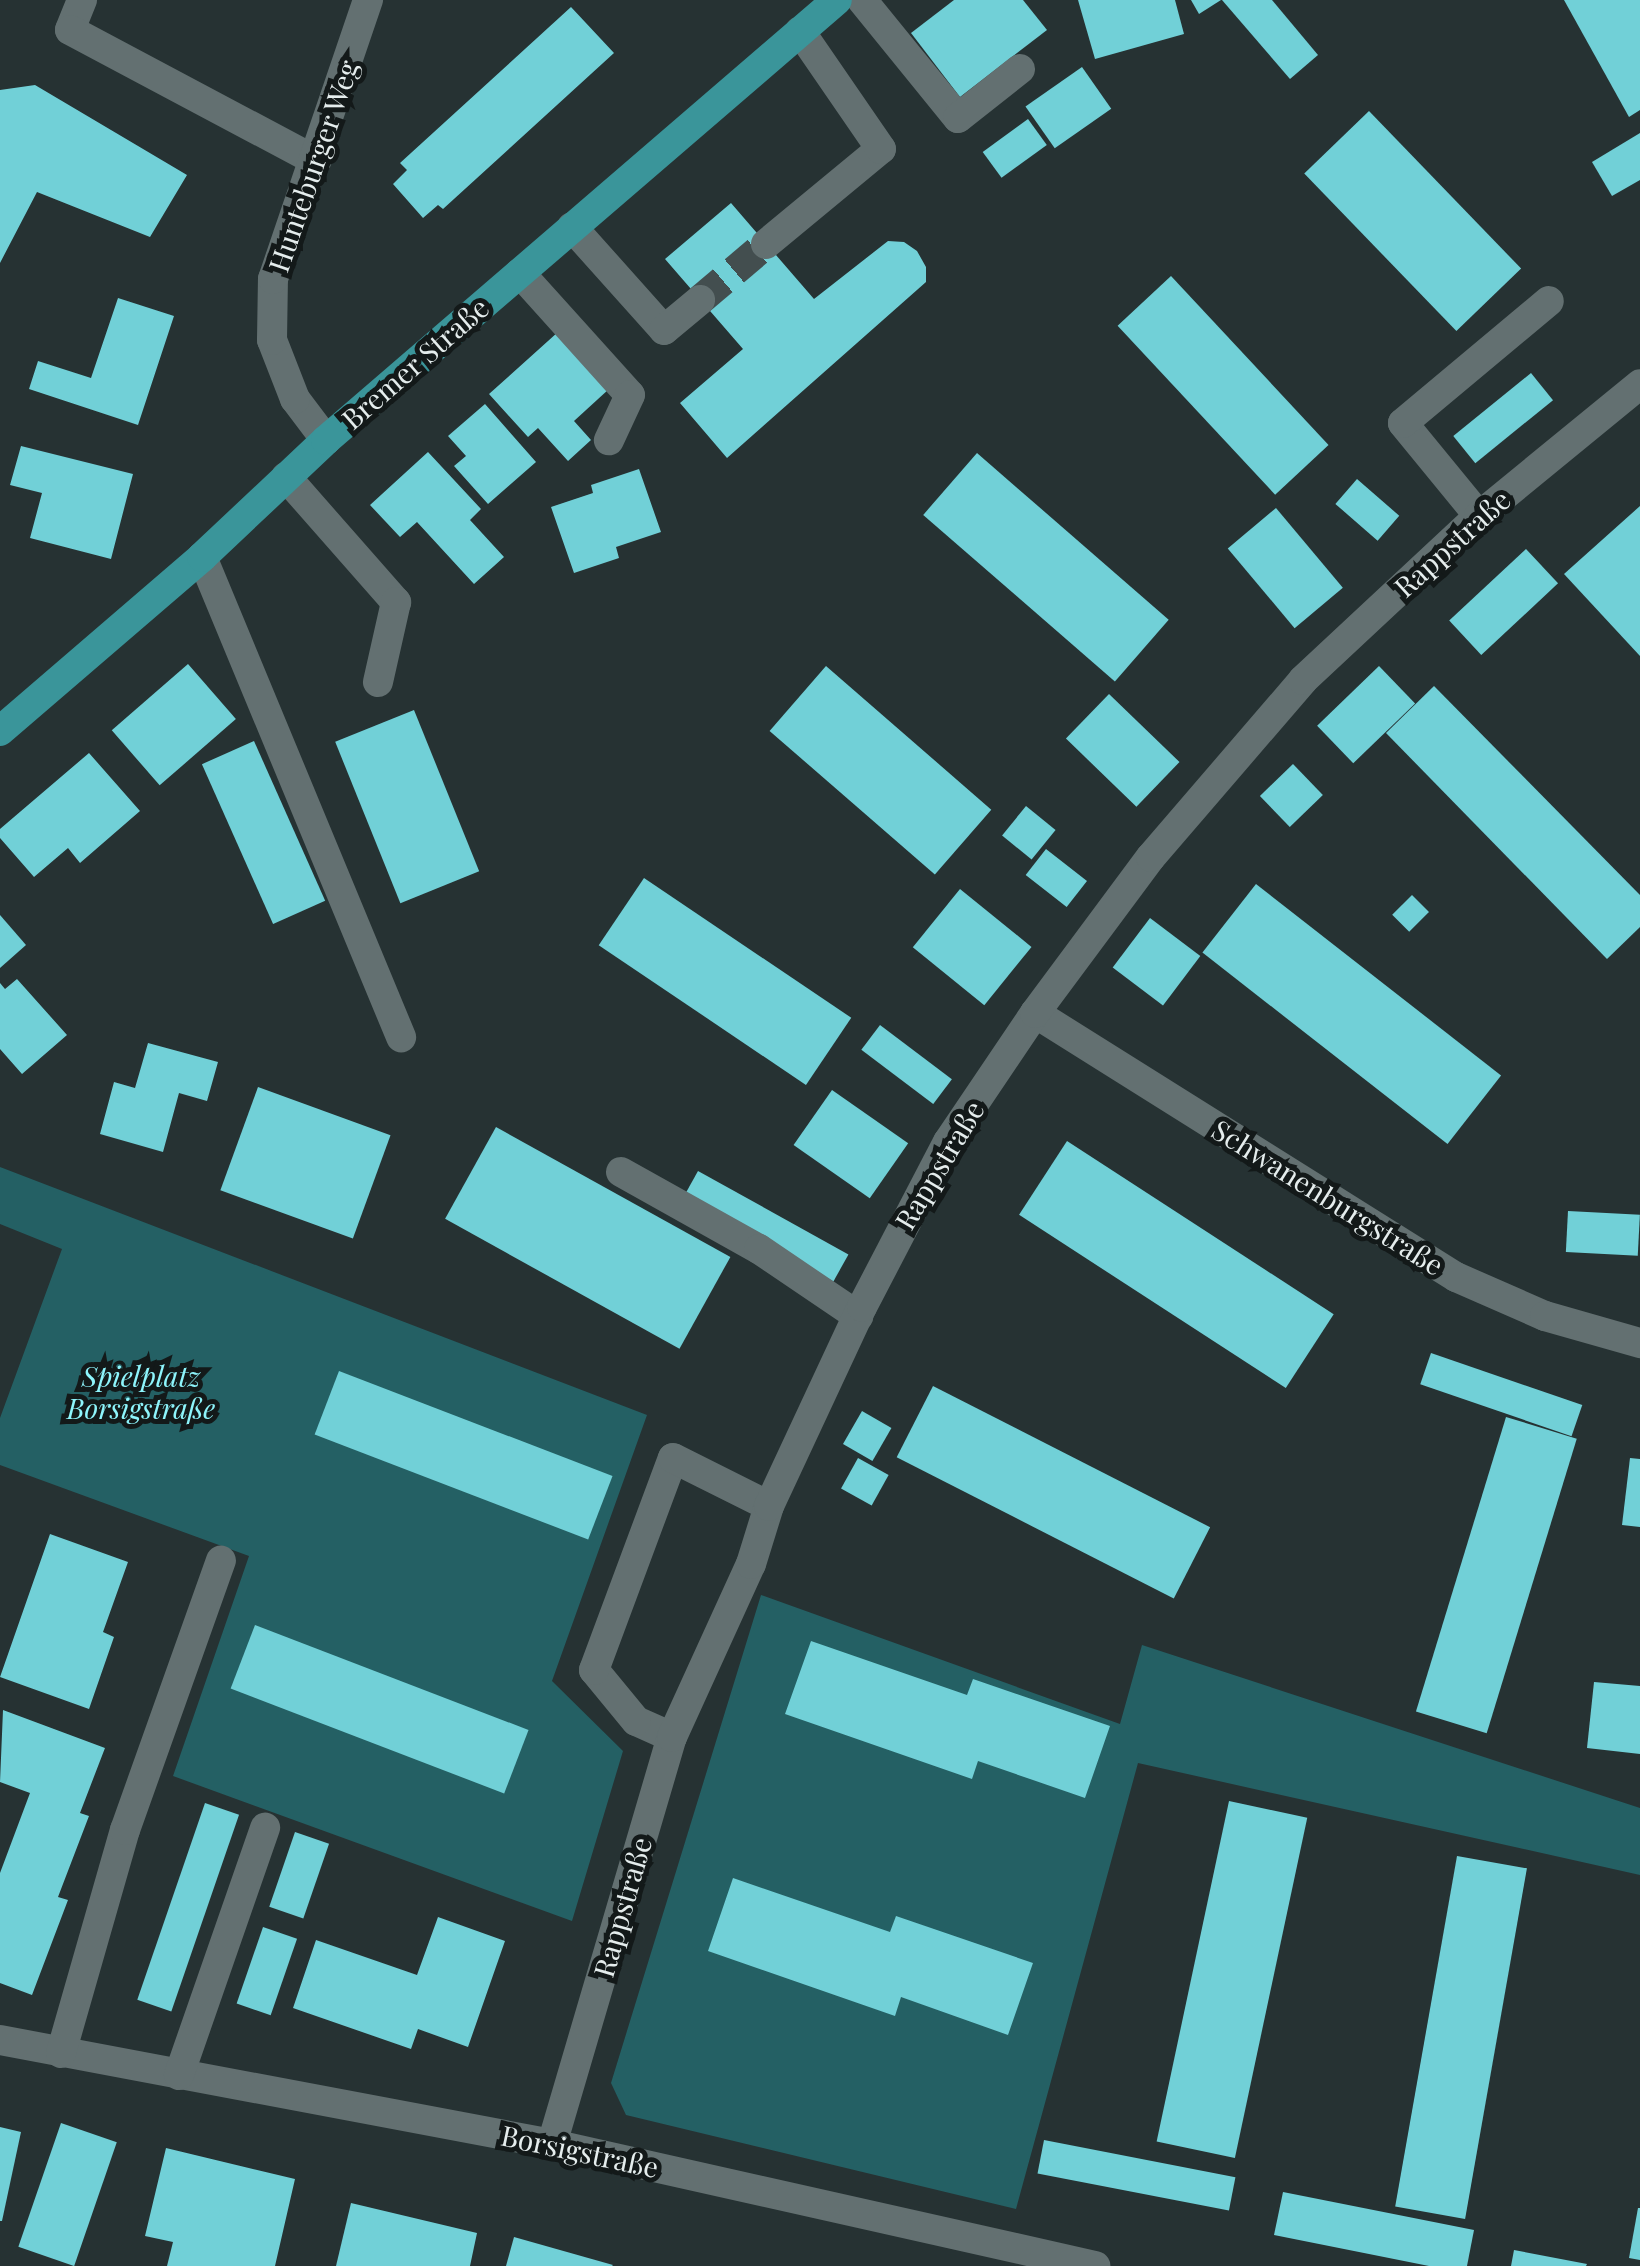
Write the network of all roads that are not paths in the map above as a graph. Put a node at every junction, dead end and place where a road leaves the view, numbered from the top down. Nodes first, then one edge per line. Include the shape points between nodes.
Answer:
1 (82, 0) edge
2 (368, 0) edge
3 (836, 0) edge
4 (862, 0) edge
5 (800, 31) junction
6 (1020, 69) dead end
7 (316, 161) junction
8 (572, 227) junction
9 (766, 244) tunnel mouth
10 (520, 273) junction
11 (700, 300) tunnel mouth
12 (1549, 301) dead end
13 (1640, 384) edge
14 (326, 440) junction
15 (609, 440) dead end
16 (286, 476) junction
17 (1479, 516) junction
18 (202, 557) junction
19 (378, 682) dead end
20 (0, 732) edge
21 (1035, 1013) junction
22 (401, 1037) dead end
23 (620, 1172) dead end
24 (858, 1316) junction
25 (1640, 1343) edge
26 (770, 1506) junction
27 (221, 1561) dead end
28 (672, 1737) junction
29 (265, 1828) dead end
30 (0, 2040) edge
31 (61, 2053) junction
32 (178, 2075) junction
33 (552, 2144) junction
34 (1095, 2266) edge

1 - 7 street via 70,30
2 - 7 street, Hunteburger Weg
3 - 5 main road, Bremer Straße
4 - 6 street via 958,118
5 - 8 main road, Bremer Straße
5 - 9 street via 880,149
7 - 14 street, Hunteburger Weg via 273,279 272,340 296,398
8 - 10 main road, Bremer Straße
8 - 11 street via 664,330
10 - 14 main road, Bremer Straße
10 - 15 street via 630,395
12 - 17 street via 1403,423
13 - 17 street, Rappstraße
14 - 16 main road, Bremer Straße
16 - 18 main road, Bremer Straße
16 - 19 street via 396,602
17 - 21 street, Rappstraße via 1303,680 1162,843
18 - 20 main road, Bremer Straße
18 - 22 street
21 - 24 street, Rappstraße via 948,1142
21 - 25 street, Schwanenburgstraße via 1456,1278 1546,1316
23 - 24 street via 759,1250
24 - 26 street, Rappstraße
26 - 28 street, Rappstraße
26 - 28 street via 673,1458 594,1670 636,1720
27 - 31 street via 125,1830
28 - 33 street, Rappstraße
29 - 32 street
30 - 31 street, Borsigstraße
31 - 32 street, Borsigstraße
32 - 33 street, Borsigstraße
33 - 34 street, Borsigstraße

